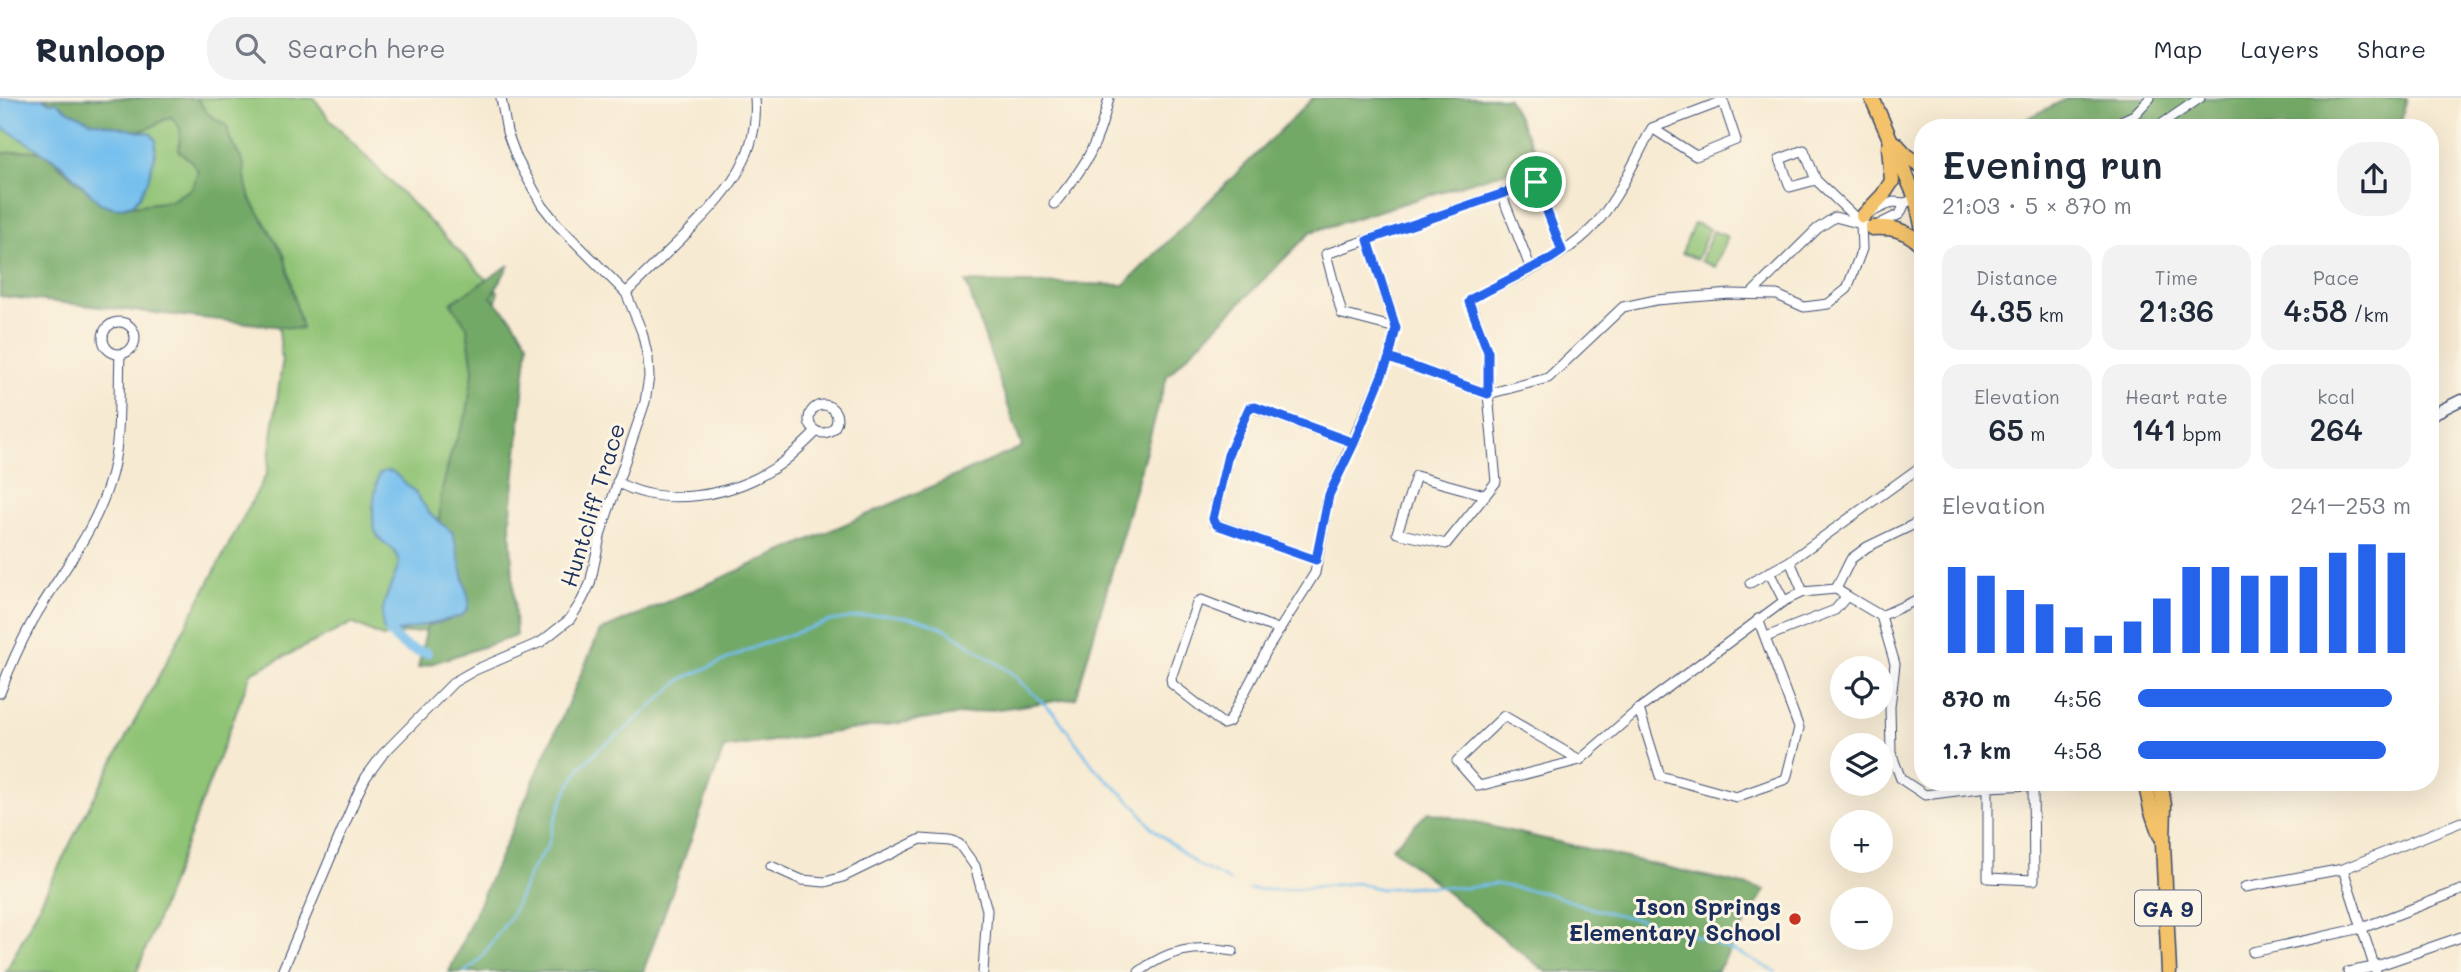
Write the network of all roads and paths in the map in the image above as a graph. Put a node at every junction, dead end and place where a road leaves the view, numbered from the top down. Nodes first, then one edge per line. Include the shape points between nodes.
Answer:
1 (501, 98) edge
2 (755, 98) edge
3 (1109, 98) edge
4 (1872, 98) edge
5 (2150, 98) edge
6 (2200, 98) edge
7 (2125, 119) edge
8 (2169, 119) edge
9 (1652, 128) junction
10 (1888, 135) junction
11 (1914, 161) edge
12 (1816, 180) junction
13 (1501, 193) junction
14 (1914, 193) edge
15 (1914, 200) edge
16 (1914, 202) edge
17 (1054, 204) dead end
18 (1866, 223) junction
19 (1914, 237) edge
20 (1368, 240) junction
21 (1562, 251) junction
22 (1531, 269) junction
23 (626, 293) junction
24 (1751, 294) junction
25 (1396, 328) junction
26 (120, 354) dead end
27 (1389, 358) junction
28 (1488, 394) junction
29 (2461, 400) edge
30 (2439, 411) edge
31 (816, 432) dead end
32 (1354, 443) junction
33 (1914, 471) edge
34 (617, 482) junction
35 (1485, 495) junction
36 (1914, 524) edge
37 (1316, 560) junction
38 (1790, 561) junction
39 (1769, 572) junction
40 (1750, 583) dead end
41 (1836, 589) junction
42 (1803, 592) junction
43 (1847, 596) junction
44 (1784, 601) junction
45 (1914, 601) edge
46 (1881, 616) junction
47 (1758, 619) junction
48 (1280, 630) junction
49 (1766, 637) junction
50 (0, 693) edge
51 (1639, 709) junction
52 (1580, 760) junction
53 (1914, 788) edge
54 (1919, 791) edge
55 (1956, 791) edge
56 (1988, 791) edge
57 (2033, 791) edge
58 (2147, 791) edge
59 (2162, 791) edge
60 (2461, 822) edge
61 (2163, 844) junction
62 (771, 866) dead end
63 (2343, 869) junction
64 (2245, 887) dead end
65 (2461, 890) edge
66 (2362, 928) junction
67 (2461, 937) edge
68 (1233, 951) dead end
69 (2252, 952) dead end
70 (2375, 969) edge
71 (282, 972) edge
72 (983, 972) edge
73 (1139, 972) edge
74 (2169, 972) edge
75 (2348, 972) edge

1 - 23 street, Huntcliff Trace via 517,159 542,205
2 - 23 street via 753,136 733,183
3 - 17 street via 1091,154
4 - 10 main road
5 - 7 street
6 - 8 street
9 - 9 street via 1696,156 1736,140 1723,102
9 - 21 street via 1606,210 1587,233
10 - 11 main road
10 - 14 main road
10 - 18 main road via 1892,181 1870,206
12 - 12 street via 1790,187 1780,159 1804,150
12 - 18 street
13 - 20 street
13 - 21 street via 1536,182
13 - 22 street
15 - 18 street via 1893,202
16 - 18 street via 1900,214
18 - 19 main road via 1895,227
18 - 24 street via 1835,217 1816,229
18 - 24 street via 1847,289 1828,304 1804,307 1777,296
20 - 25 street
20 - 25 street via 1326,255 1342,314
21 - 22 street
22 - 28 street via 1469,302 1488,352
23 - 34 street, Huntcliff Trace via 642,332 649,377
24 - 28 street via 1656,300 1623,307 1548,377
25 - 27 street
26 - 50 street via 111,480 93,524 32,623
27 - 28 street
27 - 32 street
28 - 35 street via 1496,481
29 - 30 street
31 - 34 street via 776,468 722,491 664,496 631,490
32 - 37 street via 1329,495
32 - 37 street via 1252,407 1228,455 1214,523
33 - 38 street
34 - 71 street, Huntcliff Trace via 590,584 570,619 541,642 454,682 366,777
35 - 35 street via 1446,544 1396,533 1418,475
36 - 41 street via 1851,559
37 - 48 street via 1315,573
38 - 39 street
38 - 42 street
39 - 40 street
39 - 44 street
41 - 42 street
41 - 43 street
42 - 44 street
43 - 46 street
43 - 49 street via 1835,610
44 - 47 street
45 - 46 street
46 - 53 street via 1895,664 1891,753 1901,779
47 - 49 street
47 - 51 street
48 - 48 street via 1229,722 1223,724 1172,684 1201,600
49 - 51 street via 1799,727 1786,779 1736,797 1660,776
51 - 52 street
52 - 52 street via 1504,716 1457,761 1479,786
54 - 55 street via 1925,795
56 - 57 street via 1988,878 2034,880
58 - 61 main road, GA 9
59 - 61 main road, GA 9
60 - 63 street
61 - 74 main road, GA 9
62 - 72 street via 802,880 825,883 921,839 959,844 975,866 987,910
63 - 64 street
63 - 66 street
65 - 66 street
66 - 69 street
66 - 70 street
67 - 70 street
68 - 73 street via 1191,948 1171,953
70 - 75 street

